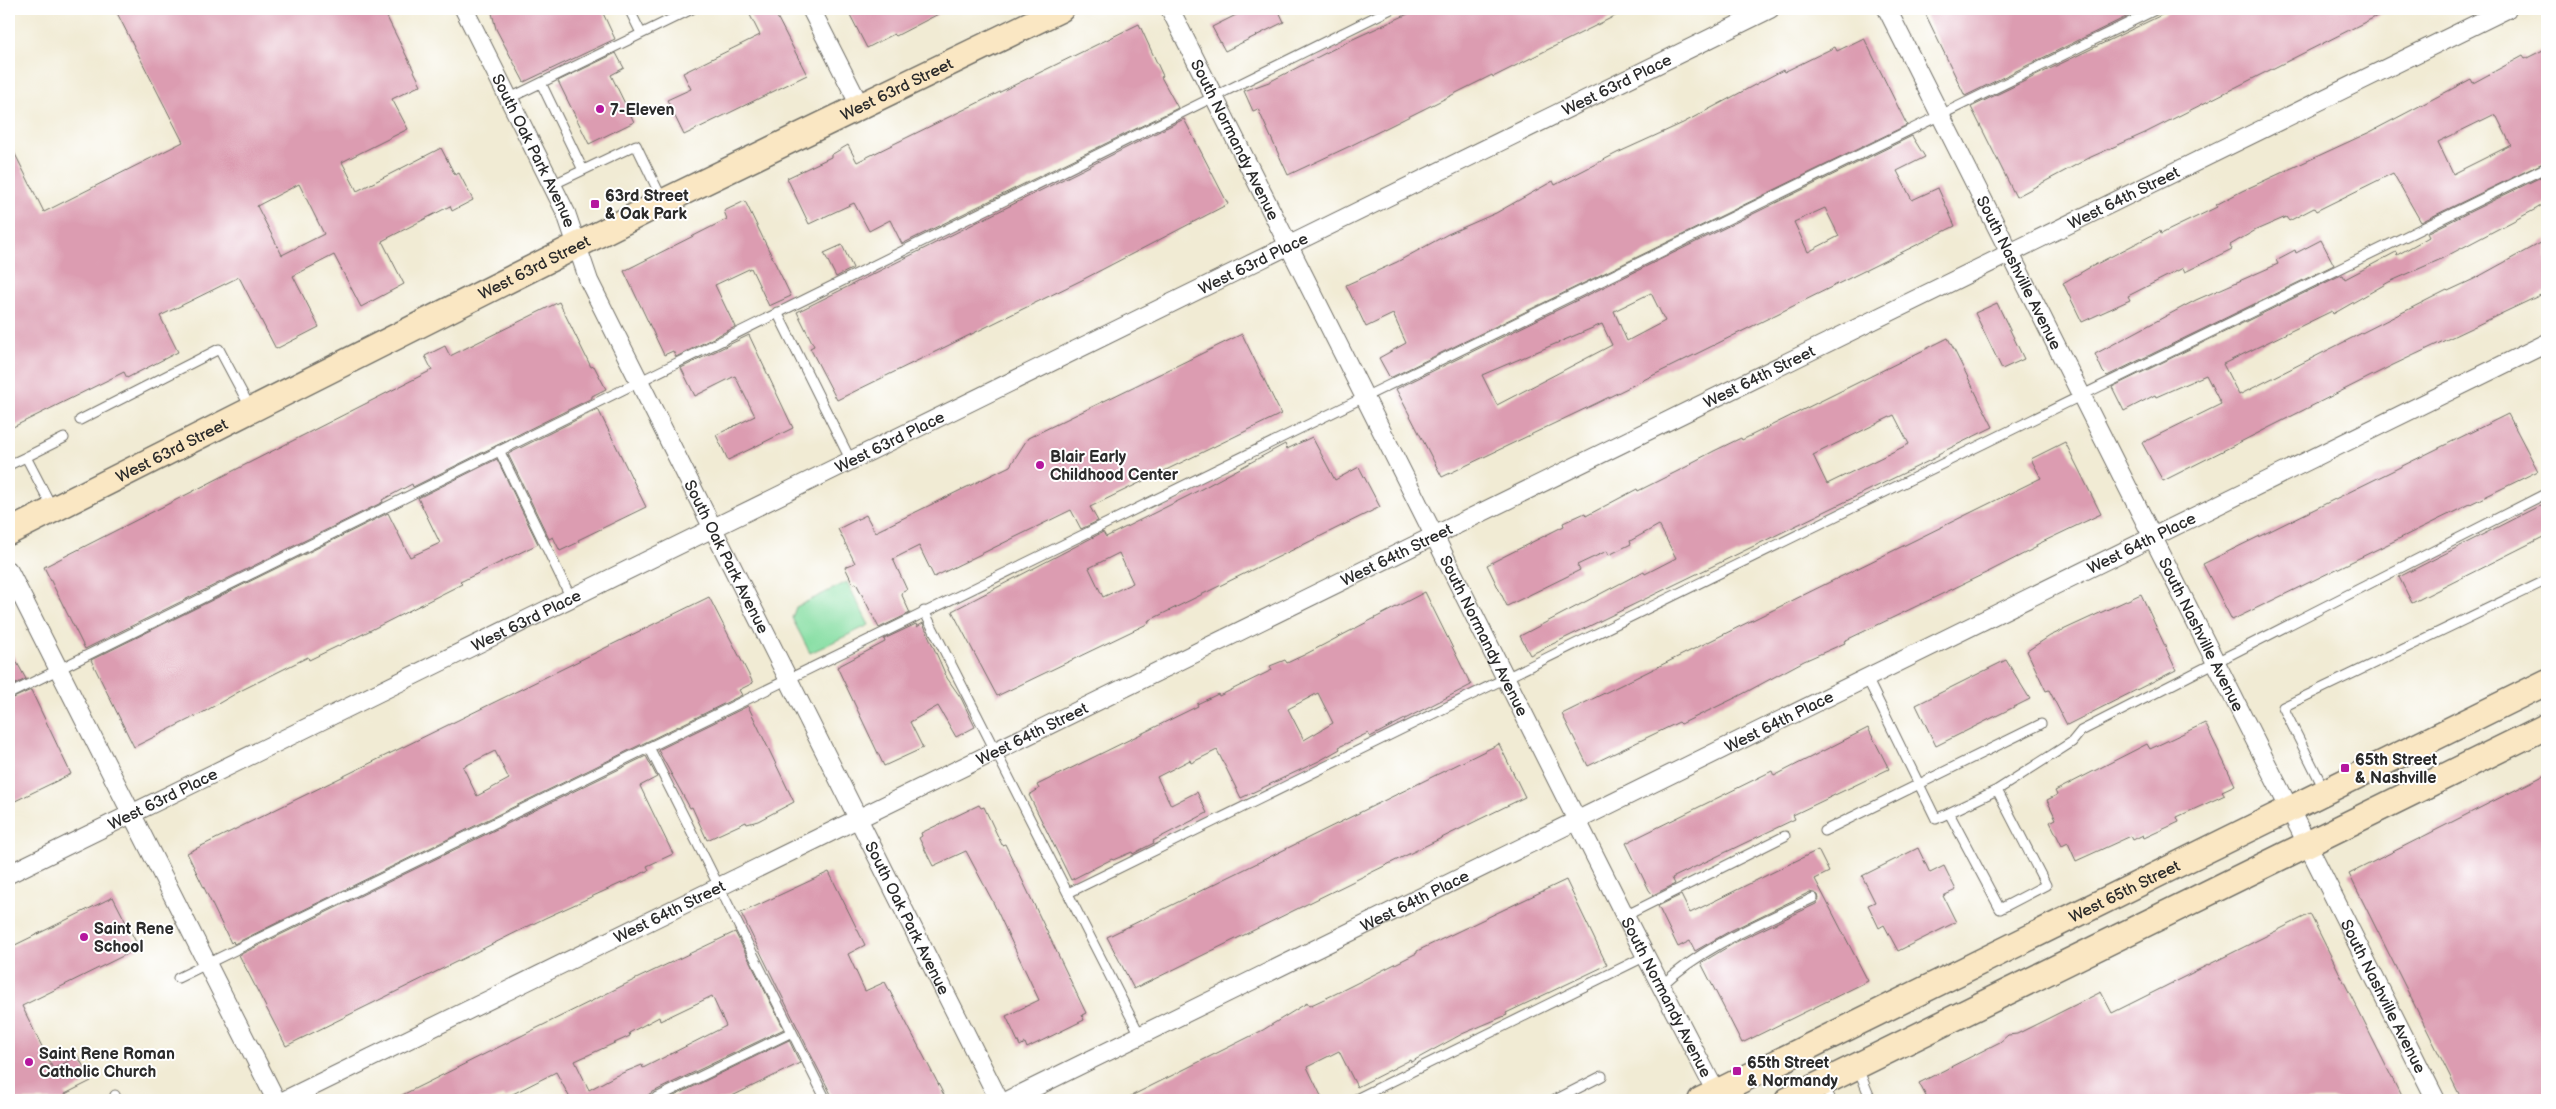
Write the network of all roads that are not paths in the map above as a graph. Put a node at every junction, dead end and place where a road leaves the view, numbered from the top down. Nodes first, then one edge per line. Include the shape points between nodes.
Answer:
1 (464, 9) edge
2 (628, 9) edge
3 (692, 9) edge
4 (811, 9) edge
5 (1061, 9) edge
6 (1170, 9) edge
7 (1391, 9) edge
8 (1770, 9) edge
9 (1887, 9) edge
10 (2158, 9) edge
11 (2507, 9) edge
12 (641, 34) junction
13 (541, 83) junction
14 (1214, 96) junction
15 (510, 98) junction
16 (860, 106) junction
17 (1940, 115) junction
18 (2547, 167) edge
19 (583, 170) junction
20 (552, 185) junction
21 (663, 202) junction
22 (578, 244) junction
23 (1288, 245) junction
24 (2010, 253) junction
25 (777, 312) junction
26 (2547, 343) edge
27 (639, 380) junction
28 (1365, 396) junction
29 (2082, 396) junction
30 (251, 410) junction
31 (80, 420) dead end
32 (64, 438) dead end
33 (499, 450) junction
34 (26, 457) junction
35 (850, 460) junction
36 (9, 465) edge
37 (2545, 494) dead end
38 (53, 510) junction
39 (714, 528) junction
40 (9, 532) edge
41 (1435, 535) junction
42 (2153, 537) junction
43 (9, 571) edge
44 (2547, 580) edge
45 (571, 598) junction
46 (924, 611) junction
47 (2217, 663) junction
48 (60, 668) junction
49 (788, 678) junction
50 (1867, 678) junction
51 (1507, 679) junction
52 (2547, 682) edge
53 (9, 694) edge
54 (2041, 724) dead end
55 (2547, 726) edge
56 (649, 747) junction
57 (997, 751) junction
58 (1918, 784) junction
59 (1997, 790) junction
60 (2325, 791) junction
61 (2290, 809) junction
62 (1949, 813) junction
63 (132, 814) junction
64 (858, 819) junction
65 (1577, 820) junction
66 (1824, 831) dead end
67 (1785, 836) dead end
68 (2307, 843) junction
69 (9, 874) edge
70 (719, 887) junction
71 (1068, 893) junction
72 (1813, 898) dead end
73 (1625, 916) junction
74 (1646, 956) junction
75 (207, 963) junction
76 (178, 978) dead end
77 (1661, 986) junction
78 (792, 1032) junction
79 (1140, 1035) junction
80 (1857, 1066) junction
81 (1602, 1076) dead end
82 (1827, 1092) edge
83 (1712, 1098) edge
84 (276, 1100) edge
85 (286, 1100) edge
86 (652, 1100) edge
87 (826, 1100) edge
88 (999, 1100) edge
89 (1009, 1100) edge
90 (1354, 1100) edge
91 (1556, 1100) edge
92 (1788, 1100) edge
93 (1872, 1100) edge
94 (2436, 1100) edge

1 - 15 street, South Oak Park Avenue
2 - 12 lane
3 - 12 lane
4 - 16 street
5 - 16 street, West 63rd Street
6 - 14 street, South Normandy Avenue
7 - 14 lane
8 - 23 street, West 63rd Place
9 - 17 street, South Nashville Avenue
10 - 17 lane
11 - 24 street, West 64th Street
12 - 13 lane
13 - 15 lane
13 - 19 lane
14 - 23 street, South Normandy Avenue
14 - 25 lane
15 - 20 street, South Oak Park Avenue
16 - 21 street, West 63rd Street
17 - 24 street, South Nashville Avenue
17 - 28 lane
18 - 29 lane
19 - 20 lane
19 - 21 lane via 636,145
20 - 22 street, South Oak Park Avenue
21 - 22 street, West 63rd Street
22 - 27 street, South Oak Park Avenue via 589,281
22 - 30 street, West 63rd Street
23 - 28 street, South Normandy Avenue
23 - 35 street, West 63rd Place
24 - 29 street, South Nashville Avenue
24 - 41 street, West 64th Street
25 - 27 lane
25 - 35 lane
26 - 42 street, West 64th Place
27 - 33 lane
27 - 39 street, South Oak Park Avenue
28 - 41 street, South Normandy Avenue
28 - 46 lane
29 - 42 street, South Nashville Avenue
29 - 51 lane
30 - 31 lane via 220,349
30 - 38 street, West 63rd Street
32 - 34 lane
33 - 45 lane
33 - 48 lane
34 - 36 lane
34 - 38 lane
35 - 39 street, West 63rd Place
37 - 47 lane
38 - 40 street, West 63rd Street
39 - 45 street, West 63rd Place
39 - 49 street, South Oak Park Avenue
41 - 51 street, South Normandy Avenue
41 - 57 street, West 64th Street
42 - 47 street, South Nashville Avenue
42 - 50 street, West 64th Place
43 - 48 street
44 - 60 lane via 2283,707
45 - 63 street, West 63rd Place
46 - 49 lane
46 - 57 lane
47 - 59 lane via 2081,731 2072,742
47 - 61 street, South Nashville Avenue
48 - 53 lane
48 - 63 street
49 - 56 lane
49 - 64 street, South Oak Park Avenue
50 - 58 lane
50 - 65 street, West 64th Place
51 - 65 street, South Normandy Avenue
51 - 71 lane
52 - 60 street, West 65th Street
54 - 58 lane
55 - 68 street
56 - 70 lane
56 - 75 lane
57 - 64 street, West 64th Street
57 - 71 lane
58 - 62 lane via 1936,819
58 - 66 lane
59 - 62 lane
59 - 62 lane via 2046,885 2000,910
60 - 61 street, West 65th Street
61 - 68 street, South Nashville Avenue
61 - 83 street, West 65th Street
63 - 69 street, West 63rd Place
63 - 75 street
64 - 70 street, West 64th Street
64 - 88 street, South Oak Park Avenue
65 - 73 street, South Normandy Avenue
65 - 79 street, West 64th Place
67 - 73 lane
68 - 80 street
68 - 94 street, South Nashville Avenue
70 - 78 lane
70 - 85 street, West 64th Street
71 - 79 lane
72 - 77 lane via 1682,966
73 - 74 street, South Normandy Avenue
74 - 77 street, South Normandy Avenue
74 - 90 lane
75 - 76 lane
75 - 84 street
77 - 83 street, South Normandy Avenue
78 - 86 lane
78 - 87 lane
79 - 89 street, West 64th Place
80 - 82 street
80 - 93 lane
81 - 91 lane
82 - 92 street

